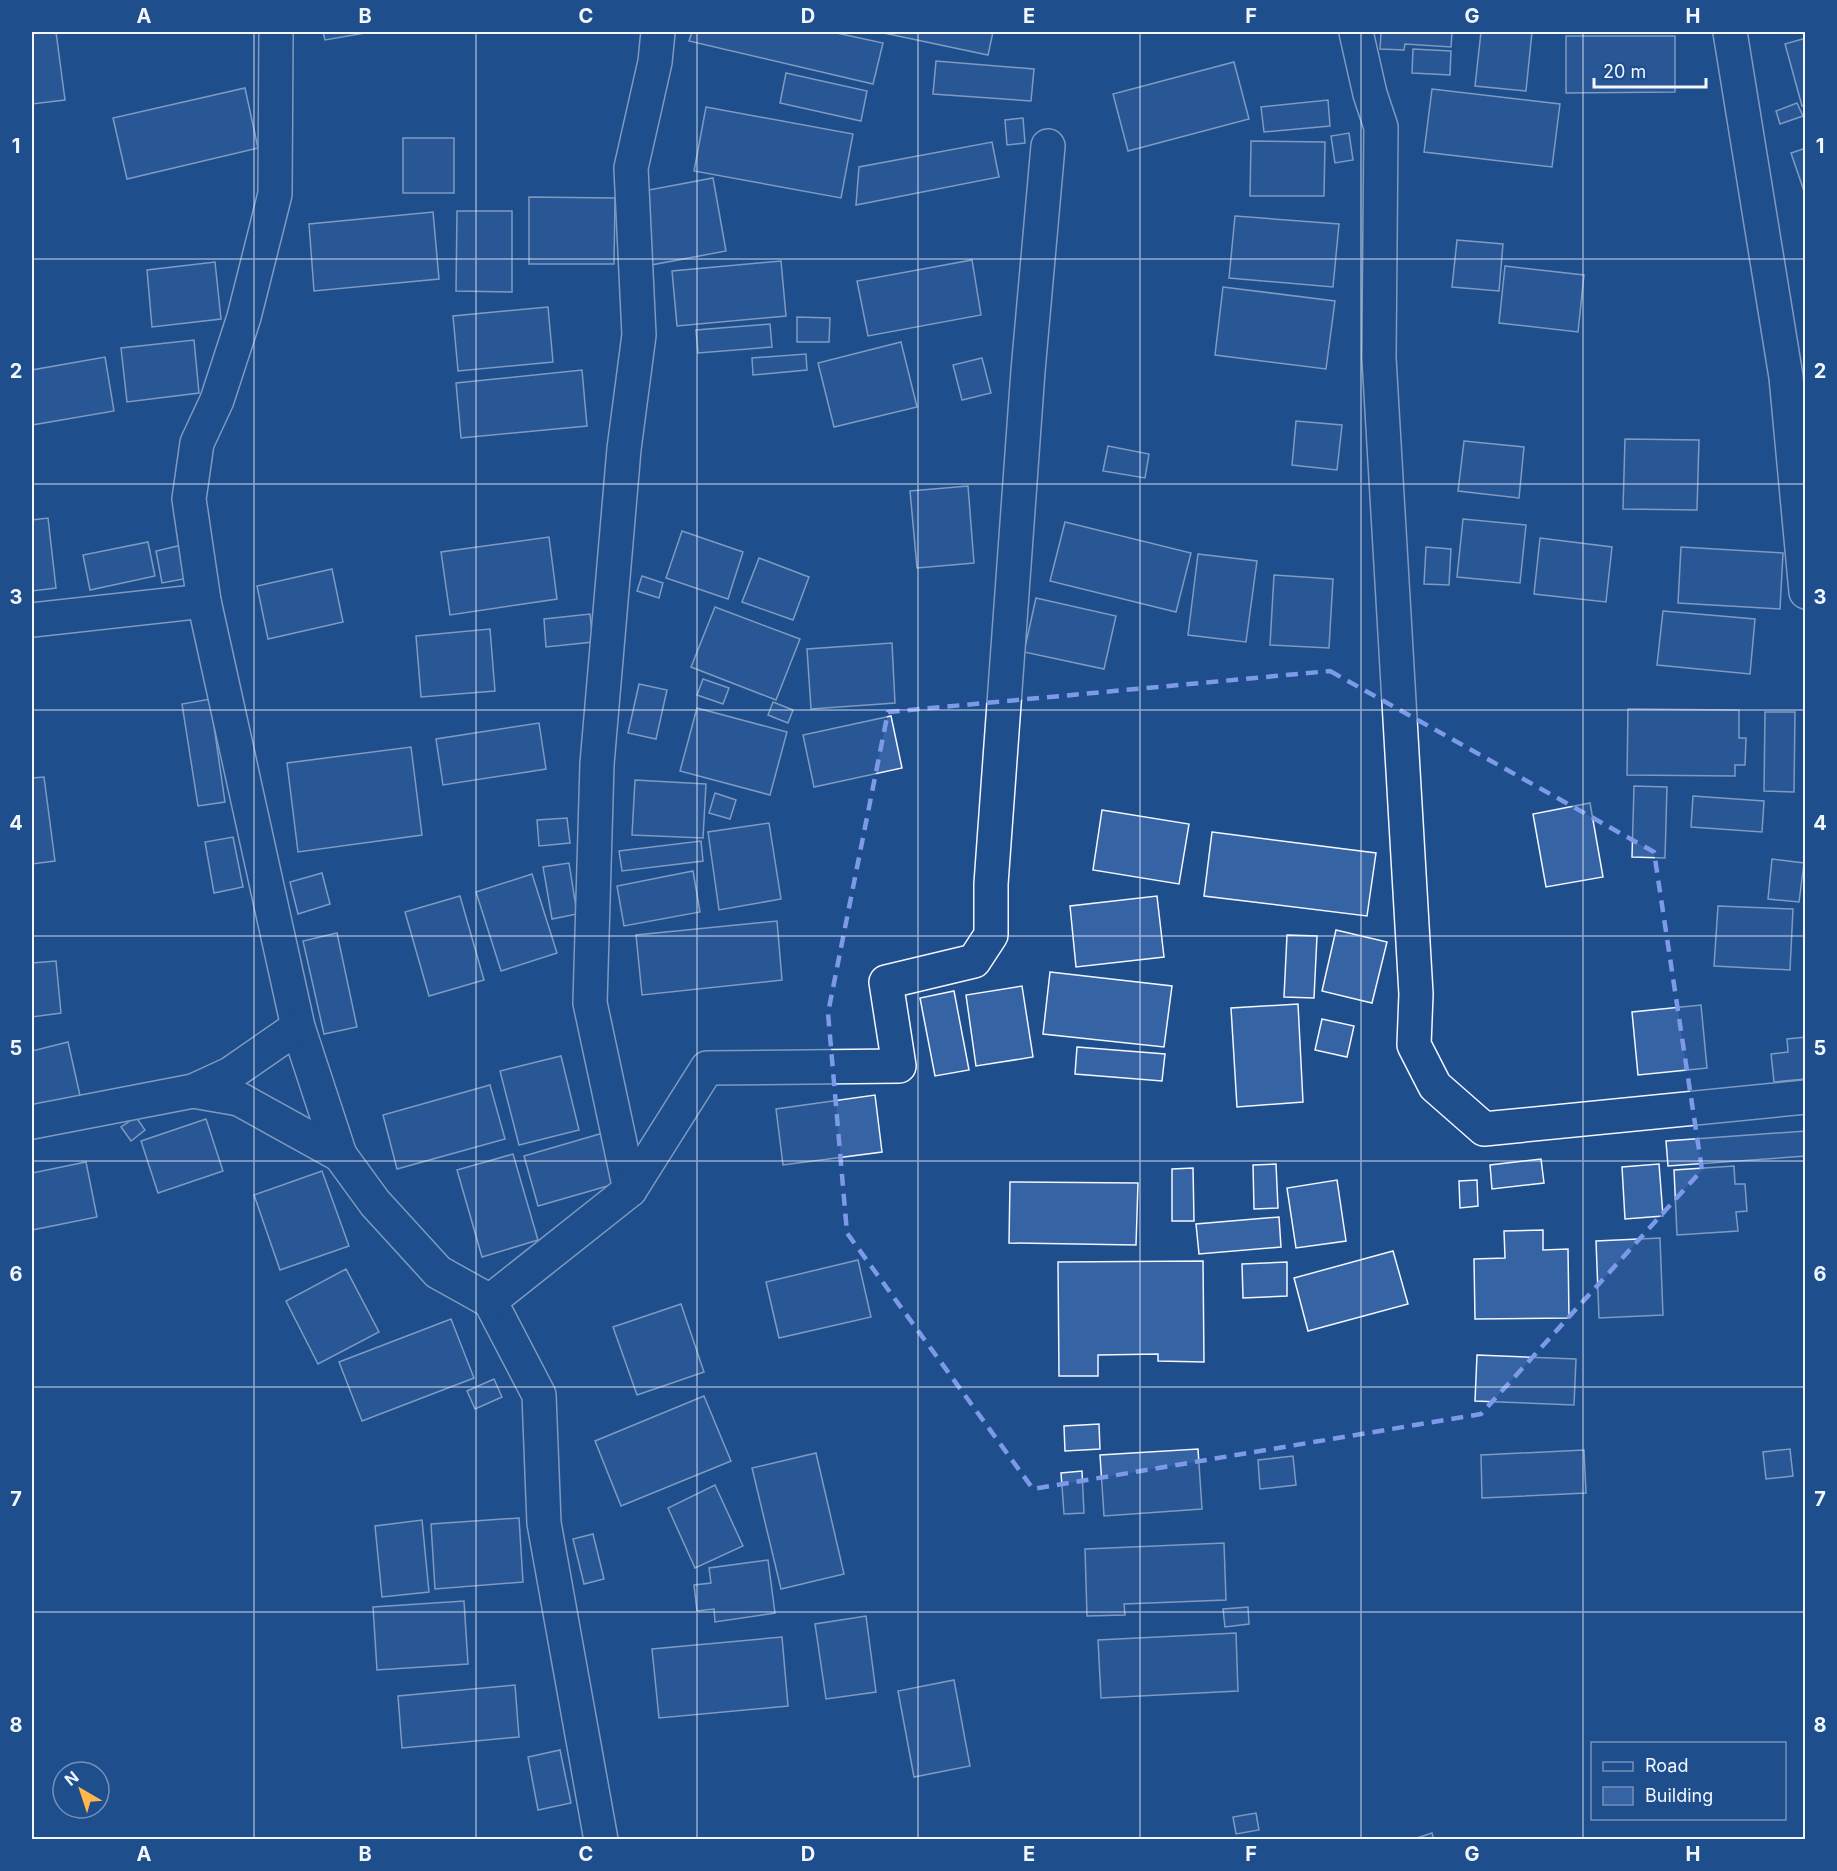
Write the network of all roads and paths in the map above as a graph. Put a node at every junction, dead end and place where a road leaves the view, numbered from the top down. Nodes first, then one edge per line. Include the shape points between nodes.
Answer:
1 (276, 32) edge
2 (658, 32) edge
3 (1356, 32) edge
4 (1730, 32) edge
5 (1048, 146) dead end
6 (1806, 592) edge
7 (204, 601) junction
8 (32, 620) edge
9 (297, 1027) junction
10 (194, 1091) junction
11 (1806, 1097) edge
12 (32, 1122) edge
13 (340, 1155) junction
14 (630, 1191) junction
15 (490, 1301) junction
16 (601, 1839) edge

1 - 7 street via 275,194 244,316 217,400 197,443 189,499
2 - 14 street via 656,62 631,168 639,335 624,449 597,764 590,1003
3 - 11 street via 1381,127 1379,358 1416,994 1414,1045 1435,1086 1484,1129
4 - 6 street via 1786,377
5 - 14 street via 991,884 992,935 974,961 886,982 899,1066 707,1068
7 - 8 street
7 - 9 street
9 - 10 street via 230,1074
9 - 13 street
10 - 12 street
10 - 13 street via 239,1099
13 - 15 street via 375,1203 438,1272
14 - 15 street
15 - 16 street via 539,1395 544,1523

